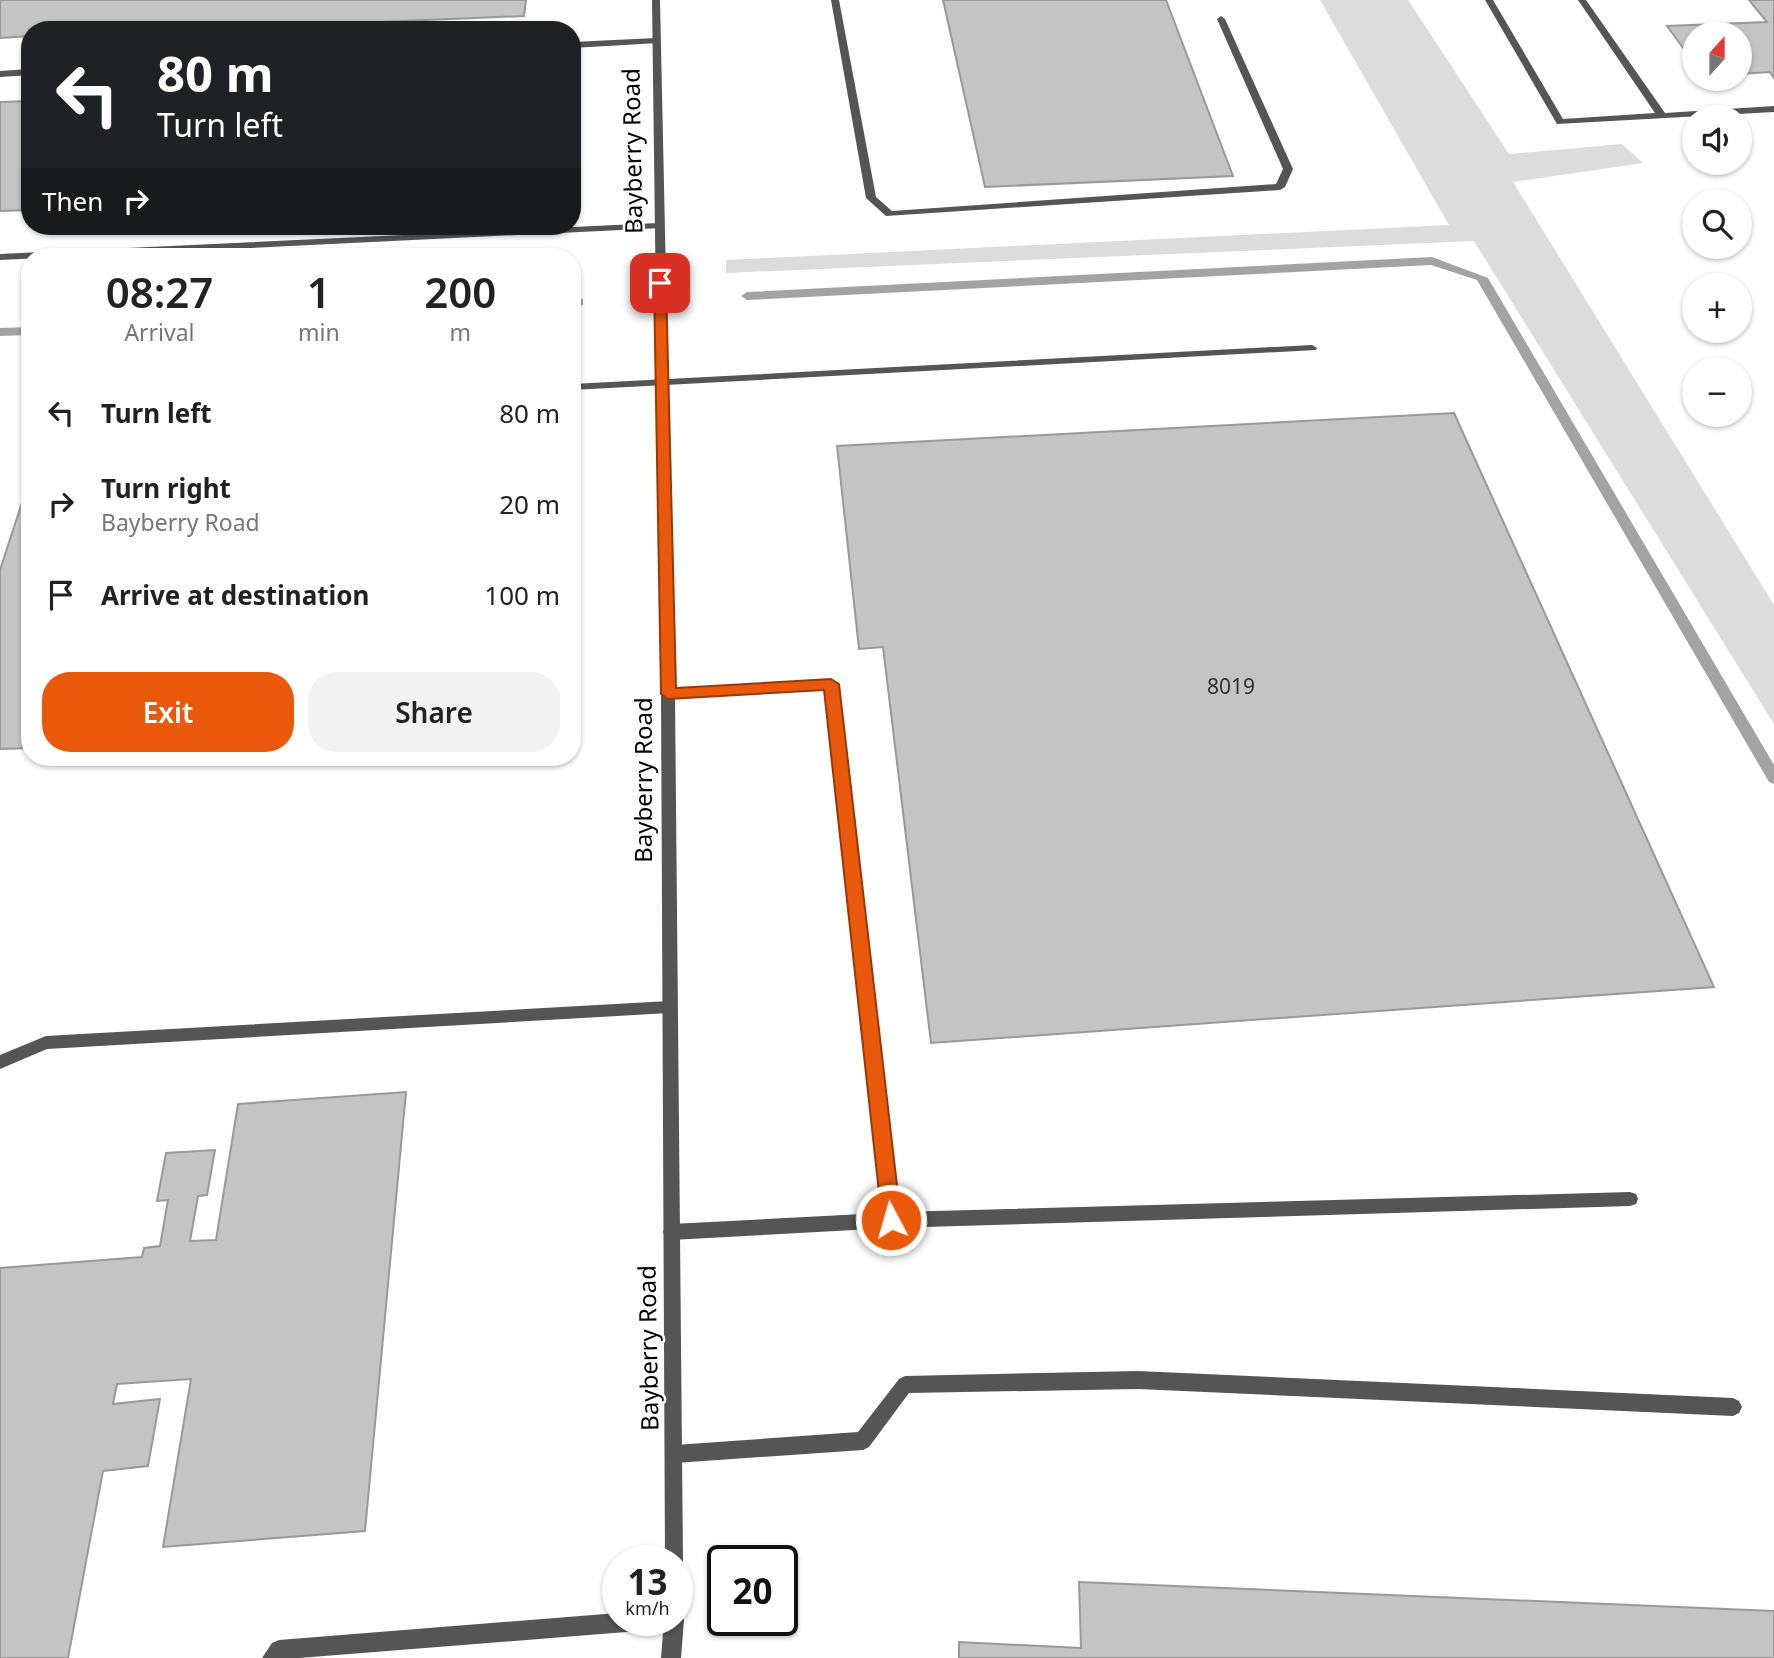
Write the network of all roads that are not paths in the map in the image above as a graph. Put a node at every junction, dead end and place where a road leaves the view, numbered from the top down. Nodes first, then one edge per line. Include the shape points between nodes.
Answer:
1 (656, 0) edge
2 (835, 0) edge
3 (1489, 0) edge
4 (1582, 0) edge
5 (1221, 19) dead end
6 (656, 41) junction
7 (581, 45) edge
8 (21, 73) edge
9 (0, 74) edge
10 (1774, 109) edge
11 (1662, 116) junction
12 (658, 226) junction
13 (581, 230) edge
14 (467, 235) edge
15 (191, 248) edge
16 (21, 256) edge
17 (0, 257) edge
18 (1312, 348) dead end
19 (662, 382) junction
20 (581, 386) edge
21 (668, 694) junction
22 (669, 1007) junction
23 (0, 1062) edge
24 (1630, 1199) dead end
25 (891, 1220) junction
26 (671, 1232) junction
27 (1733, 1407) dead end
28 (675, 1454) junction
29 (674, 1545) edge
30 (602, 1624) edge
31 (673, 1636) edge
32 (272, 1658) edge
33 (671, 1658) edge

1 - 6 street, Bayberry Road
2 - 5 street via 871,198 890,214 1280,187 1288,169
3 - 11 street via 1560,121
4 - 11 street
6 - 7 street
6 - 12 street, Bayberry Road
8 - 9 street
10 - 11 street
12 - 13 street
12 - 19 street, Bayberry Road
14 - 15 street
16 - 17 street
18 - 19 street
19 - 20 street
19 - 21 street, Bayberry Road
21 - 22 street, Bayberry Road
21 - 25 street via 831,684
22 - 23 street via 46,1043
22 - 26 street, Bayberry Road
24 - 25 street
25 - 26 street
26 - 28 street, Bayberry Road
27 - 28 street via 1138,1380 905,1385 863,1441
28 - 29 street, Bayberry Road
30 - 32 street via 279,1650
31 - 33 street

